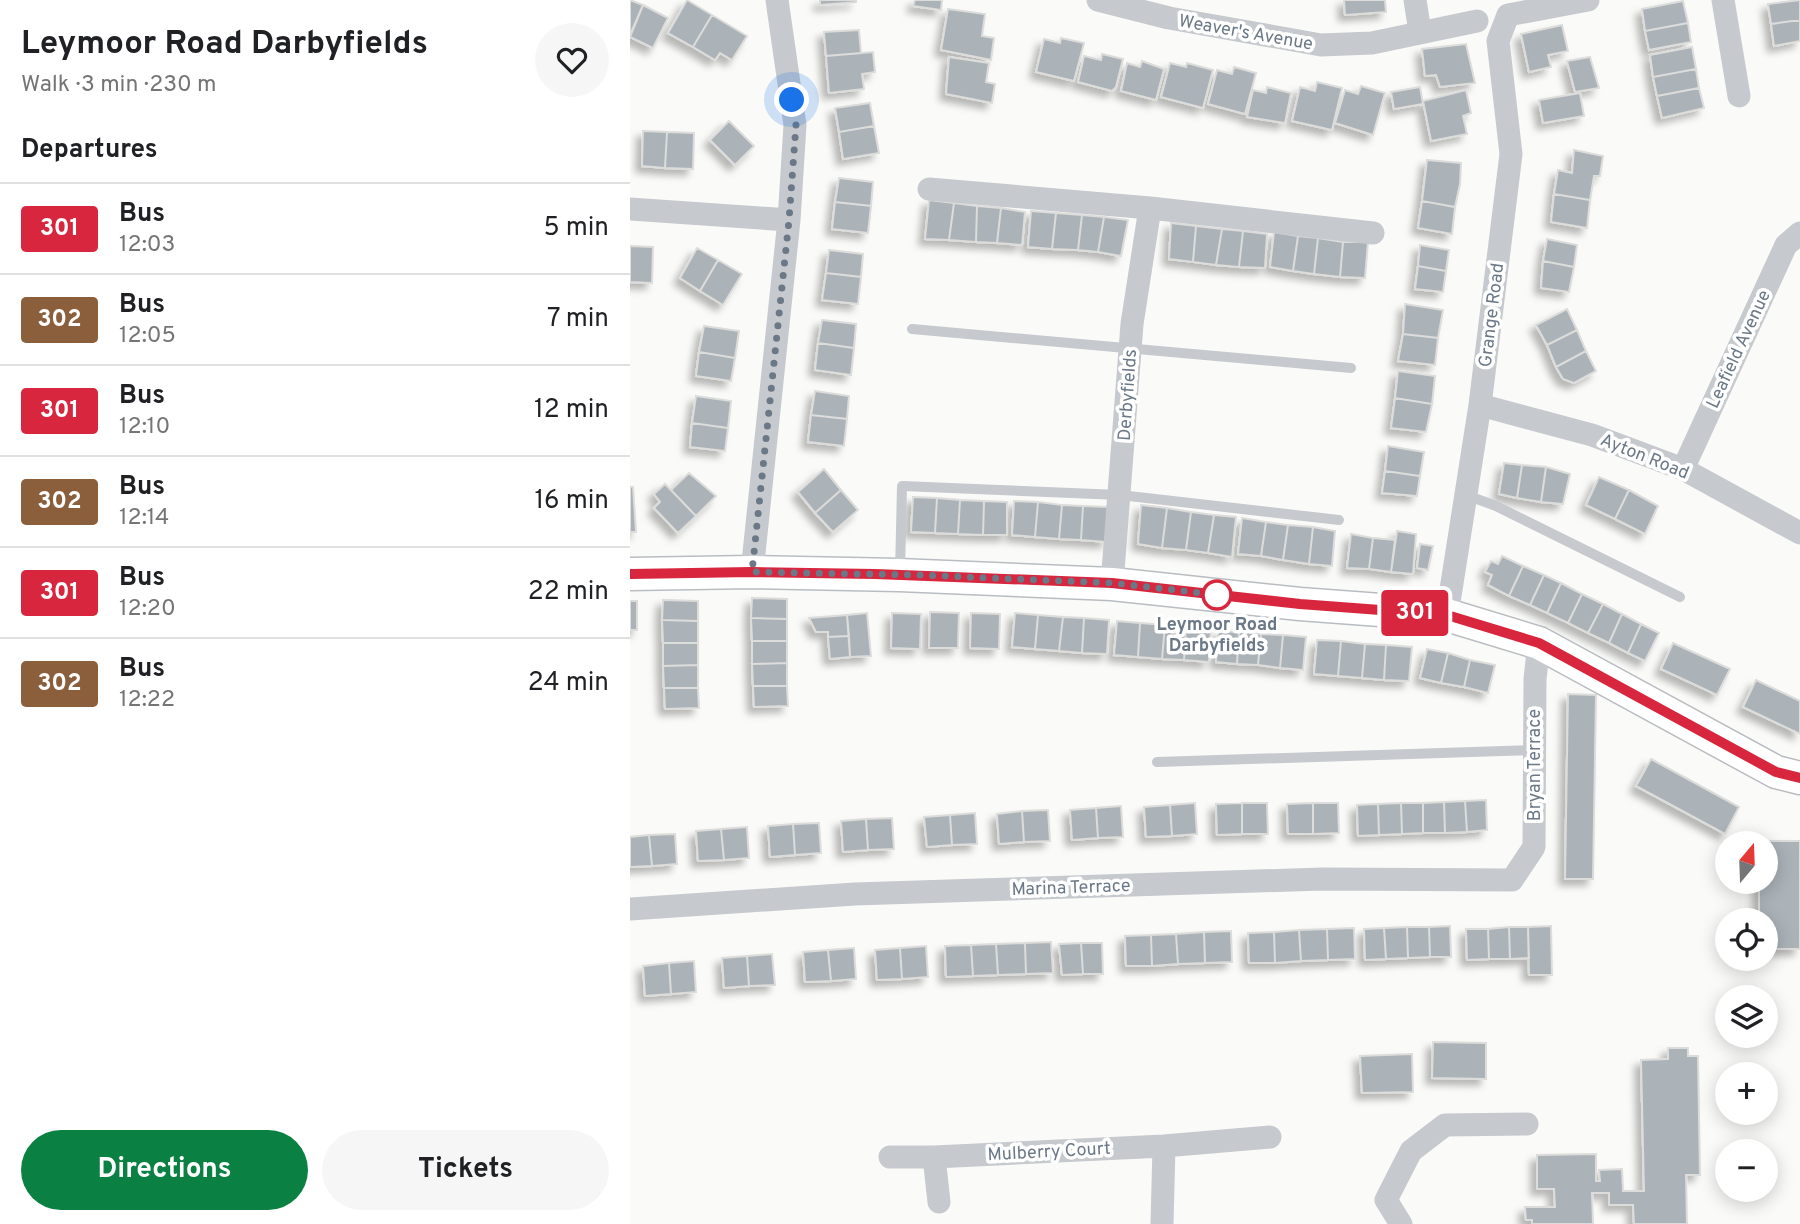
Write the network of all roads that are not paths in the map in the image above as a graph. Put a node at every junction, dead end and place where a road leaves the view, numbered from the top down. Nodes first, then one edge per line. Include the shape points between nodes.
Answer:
1 (777, 0) edge
2 (1098, 0) edge
3 (1415, 0) edge
4 (1588, 0) edge
5 (1723, 0) edge
6 (1477, 21) dead end
7 (1420, 32) junction
8 (1739, 96) dead end
9 (929, 189) dead end
10 (1150, 208) junction
11 (630, 209) edge
12 (789, 220) junction
13 (1373, 233) dead end
14 (1800, 233) edge
15 (912, 329) dead end
16 (1131, 349) junction
17 (1351, 368) dead end
18 (1480, 405) junction
19 (1683, 469) junction
20 (1120, 495) junction
21 (1466, 495) junction
22 (1339, 520) dead end
23 (1800, 533) edge
24 (752, 572) junction
25 (630, 574) edge
26 (900, 575) junction
27 (1112, 583) junction
28 (1680, 597) dead end
29 (1447, 615) junction
30 (1539, 643) junction
31 (1535, 750) junction
32 (1157, 762) dead end
33 (1800, 778) edge
34 (1512, 880) joint
35 (630, 909) edge
36 (1527, 1125) dead end
37 (1270, 1137) dead end
38 (1164, 1146) junction
39 (890, 1157) dead end
40 (934, 1157) junction
41 (939, 1202) dead end
42 (1163, 1224) edge
43 (1401, 1224) edge

1 - 12 street via 796,125
2 - 7 street, Weaver's Avenue via 1169,18 1321,45 1372,43
3 - 7 street
4 - 18 street, Grange Road via 1508,15 1498,41 1511,153
5 - 8 street
6 - 7 street, Weaver's Avenue
9 - 10 street
10 - 13 street
10 - 16 street, Derbyfields
11 - 12 street
12 - 24 street
14 - 19 street, Leafield Avenue via 1786,245
15 - 16 lane
16 - 17 lane
16 - 20 street, Derbyfields
18 - 19 street, Ayton Road via 1591,435
18 - 21 street, Grange Road
19 - 23 street, Ayton Road
20 - 22 lane
20 - 26 lane via 902,486
20 - 27 street, Derbyfields
21 - 28 lane
21 - 29 street, Grange Road
24 - 25 street
24 - 26 street
26 - 27 street
27 - 29 street
29 - 30 street
30 - 31 street, Bryan Terrace
30 - 33 street via 1776,772
31 - 32 lane
31 - 34 street, Bryan Terrace via 1534,847
34 - 35 street, Marina Terrace via 1322,879 855,894
36 - 43 street via 1444,1125 1411,1151 1386,1200
37 - 38 street, Mulberry Court
38 - 40 street, Mulberry Court
38 - 42 street
39 - 40 street, Mulberry Court
40 - 41 street

